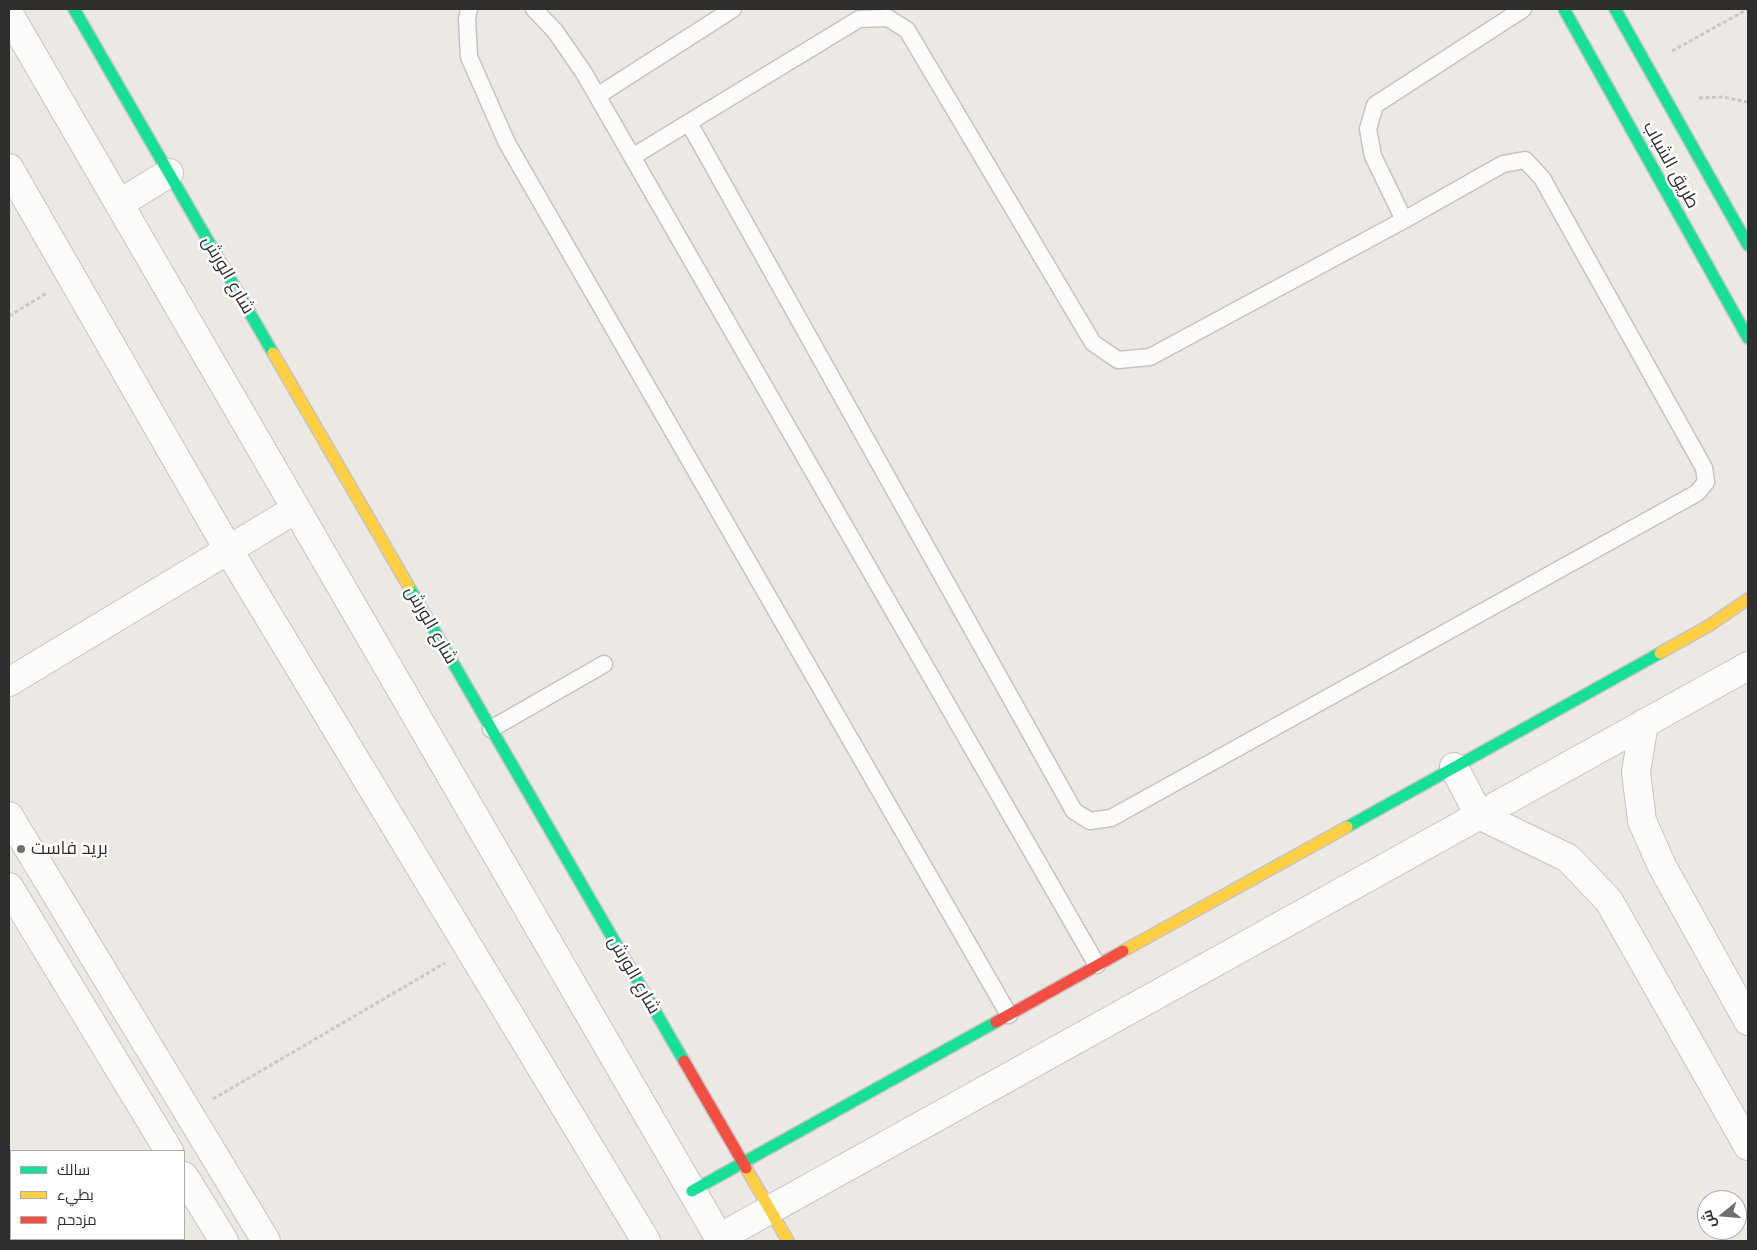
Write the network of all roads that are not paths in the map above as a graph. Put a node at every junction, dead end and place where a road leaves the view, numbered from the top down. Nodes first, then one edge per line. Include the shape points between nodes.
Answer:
1 (74, 9) edge
2 (469, 9) edge
3 (534, 9) edge
4 (732, 9) edge
5 (1523, 9) edge
6 (1564, 9) edge
7 (1616, 9) edge
8 (9, 14) edge
9 (597, 96) junction
10 (689, 123) junction
11 (632, 157) junction
12 (9, 168) edge
13 (169, 173) junction
14 (119, 204) junction
15 (1404, 220) junction
16 (1748, 245) edge
17 (1748, 338) edge
18 (296, 509) junction
19 (228, 549) junction
20 (1748, 599) edge
21 (604, 664) dead end
22 (1748, 666) edge
23 (9, 682) edge
24 (1644, 723) junction
25 (491, 729) junction
26 (1454, 767) junction
27 (1480, 815) junction
28 (9, 816) edge
29 (9, 888) edge
30 (1097, 965) junction
31 (1009, 1015) junction
32 (1748, 1021) edge
33 (1748, 1146) edge
34 (168, 1150) edge
35 (743, 1162) junction
36 (185, 1178) edge
37 (692, 1191) junction
38 (770, 1210) junction
39 (720, 1240) edge
40 (224, 1241) edge
41 (266, 1241) edge
42 (646, 1241) edge
43 (788, 1241) edge

1 - 13 street, شارع الورش
2 - 31 lane via 466,19 468,57 507,143
3 - 9 lane via 570,51
4 - 9 lane
5 - 15 lane via 1375,105 1368,129 1373,156
6 - 17 street, طريق الشباب
7 - 16 street, طريق الشباب
8 - 14 street
9 - 11 lane
10 - 11 lane
10 - 15 lane via 859,19 888,18 907,30 1093,343 1118,360 1150,357
10 - 15 lane via 1074,811 1090,821 1110,818 1697,493 1706,482 1704,468 1542,178 1524,160 1503,164
11 - 30 lane
12 - 19 street
13 - 14 street
13 - 25 street, شارع الورش
14 - 18 street
18 - 19 street
18 - 37 street
19 - 23 street
19 - 42 street
20 - 26 street via 1710,625
21 - 25 lane
22 - 24 street
24 - 27 street
24 - 32 street via 1636,772 1642,821 1662,866
25 - 35 street, شارع الورش
26 - 27 street
26 - 30 street
27 - 33 street via 1568,858 1609,901
27 - 38 street
28 - 41 street
29 - 34 street
30 - 31 street
31 - 35 street
35 - 37 street
35 - 38 street, شارع الورش
36 - 40 street
37 - 39 street
38 - 39 street
38 - 43 street, شارع الورش

